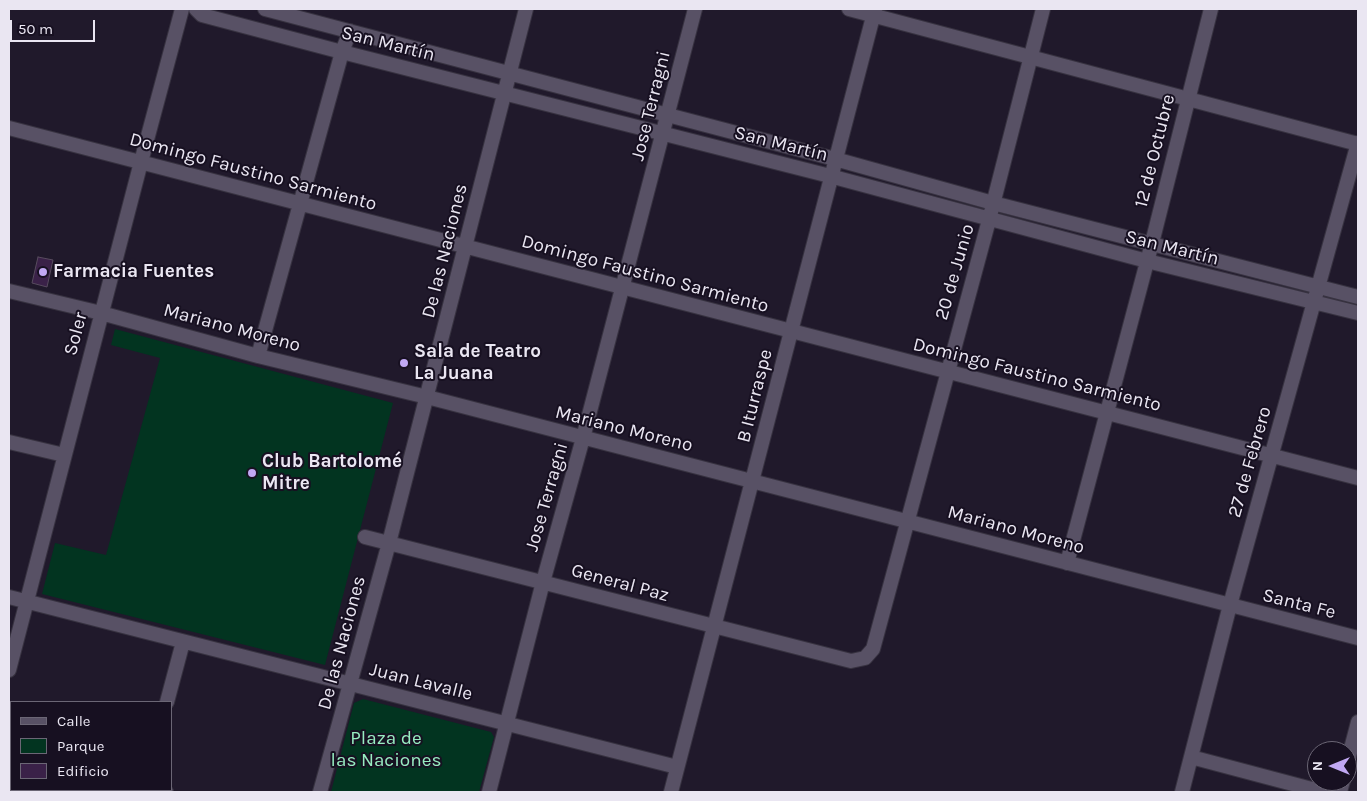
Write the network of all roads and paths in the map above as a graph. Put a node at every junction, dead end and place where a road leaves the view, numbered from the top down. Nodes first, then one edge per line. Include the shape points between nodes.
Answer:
1 (182, 9) edge
2 (196, 9) edge
3 (265, 9) edge
4 (526, 9) edge
5 (695, 9) edge
6 (849, 9) edge
7 (1043, 9) edge
8 (1211, 9) edge
9 (874, 12) edge
10 (350, 31) junction
11 (342, 52) junction
12 (1030, 57) junction
13 (509, 73) junction
14 (505, 93) junction
15 (1188, 98) junction
16 (667, 115) junction
17 (9, 128) edge
18 (663, 133) junction
19 (1358, 144) edge
20 (835, 159) junction
21 (141, 162) junction
22 (830, 176) junction
23 (993, 203) junction
24 (300, 204) junction
25 (989, 220) junction
26 (1152, 243) junction
27 (464, 247) junction
28 (1147, 261) junction
29 (622, 287) junction
30 (1318, 287) junction
31 (9, 290) edge
32 (1358, 297) edge
33 (1314, 302) junction
34 (101, 313) junction
35 (1358, 313) edge
36 (790, 331) junction
37 (258, 356) junction
38 (947, 371) junction
39 (427, 397) junction
40 (1106, 412) junction
41 (583, 438) junction
42 (9, 442) edge
43 (64, 455) junction
44 (1271, 455) junction
45 (1358, 478) edge
46 (752, 481) junction
47 (907, 522) junction
48 (365, 537) dead end
49 (389, 542) junction
50 (1067, 563) junction
51 (543, 582) junction
52 (9, 598) edge
53 (26, 602) junction
54 (1230, 605) junction
55 (715, 627) junction
56 (1358, 638) edge
57 (183, 642) junction
58 (865, 658) joint
59 (9, 670) edge
60 (350, 683) junction
61 (167, 701) edge
62 (1358, 722) edge
63 (507, 723) junction
64 (1353, 741) edge
65 (1191, 757) junction
66 (677, 767) junction
67 (320, 792) edge
68 (489, 792) edge
69 (671, 792) edge
70 (1182, 792) edge
71 (1323, 792) edge

1 - 21 street, Soler
2 - 11 street, San Martín via 202,15
3 - 10 street, San Martín
4 - 13 street, De las Naciones
5 - 16 street, Jose Terragni
6 - 9 street
7 - 12 street, 20 de Junio
8 - 15 street, 12 de Octubre
9 - 12 street
9 - 20 street, B Iturraspe
10 - 11 street
10 - 13 street, San Martín
11 - 14 street, San Martín
11 - 24 street
12 - 15 street
12 - 23 street, 20 de Junio
13 - 14 street, De las Naciones
13 - 16 street, San Martín
14 - 18 street, San Martín
14 - 27 street, De las Naciones
15 - 19 street
15 - 26 street, 12 de Octubre
16 - 18 street, Jose Terragni
16 - 20 street, San Martín
17 - 21 street, Domingo Faustino Sarmiento
18 - 22 street, San Martín
18 - 29 street, Jose Terragni
19 - 30 street, 27 de Febrero
20 - 22 street, B Iturraspe
20 - 23 street, San Martín
21 - 24 street, Domingo Faustino Sarmiento
21 - 34 street, Soler
22 - 25 street, San Martín
22 - 36 street, B Iturraspe
23 - 25 street, 20 de Junio
23 - 26 street, San Martín
24 - 27 street, Domingo Faustino Sarmiento
24 - 37 street
25 - 28 street, San Martín
25 - 38 street, 20 de Junio
26 - 28 street, 12 de Octubre
26 - 30 street, San Martín
27 - 29 street, Domingo Faustino Sarmiento
27 - 39 street, De las Naciones
28 - 33 street, San Martín
28 - 40 street, 12 de Octubre
29 - 36 street, Domingo Faustino Sarmiento
29 - 41 street, Jose Terragni
30 - 32 street, San Martín
30 - 33 street, 27 de Febrero
31 - 34 street, Mariano Moreno
33 - 35 street, San Martín
33 - 44 street, 27 de Febrero
34 - 37 street, Mariano Moreno
34 - 43 street, Soler
36 - 38 street, Domingo Faustino Sarmiento
36 - 46 street, B Iturraspe
37 - 39 street, Mariano Moreno
38 - 40 street, Domingo Faustino Sarmiento
38 - 47 street, 20 de Junio
39 - 41 street, Mariano Moreno
39 - 49 street, De las Naciones
40 - 44 street, Domingo Faustino Sarmiento
40 - 50 street, 12 de Octubre
41 - 46 street, Mariano Moreno
41 - 51 street, Jose Terragni
42 - 43 street
43 - 53 street, Soler
44 - 45 street, Domingo Faustino Sarmiento
44 - 54 street, 27 de Febrero
46 - 47 street, Mariano Moreno
46 - 55 street, B Iturraspe
47 - 50 street, Mariano Moreno
47 - 58 street, 20 de Junio via 873,649
48 - 49 street, General Paz
49 - 51 street, General Paz
49 - 60 street, De las Naciones
50 - 54 street, Mariano Moreno
51 - 55 street, General Paz
51 - 63 street, Jose Terragni
52 - 53 street, Juan Lavalle
53 - 57 street, Juan Lavalle
53 - 59 street, Soler
54 - 56 street, Santa Fe
54 - 65 street, 27 de Febrero
55 - 58 street, General Paz via 851,661
55 - 66 street, B Iturraspe
57 - 60 street, Juan Lavalle
57 - 61 street
60 - 63 street, Juan Lavalle
60 - 67 street, De las Naciones
62 - 64 street
63 - 66 street, Juan Lavalle
63 - 68 street, Jose Terragni
65 - 70 street, 27 de Febrero
65 - 71 street
66 - 69 street, B Iturraspe

